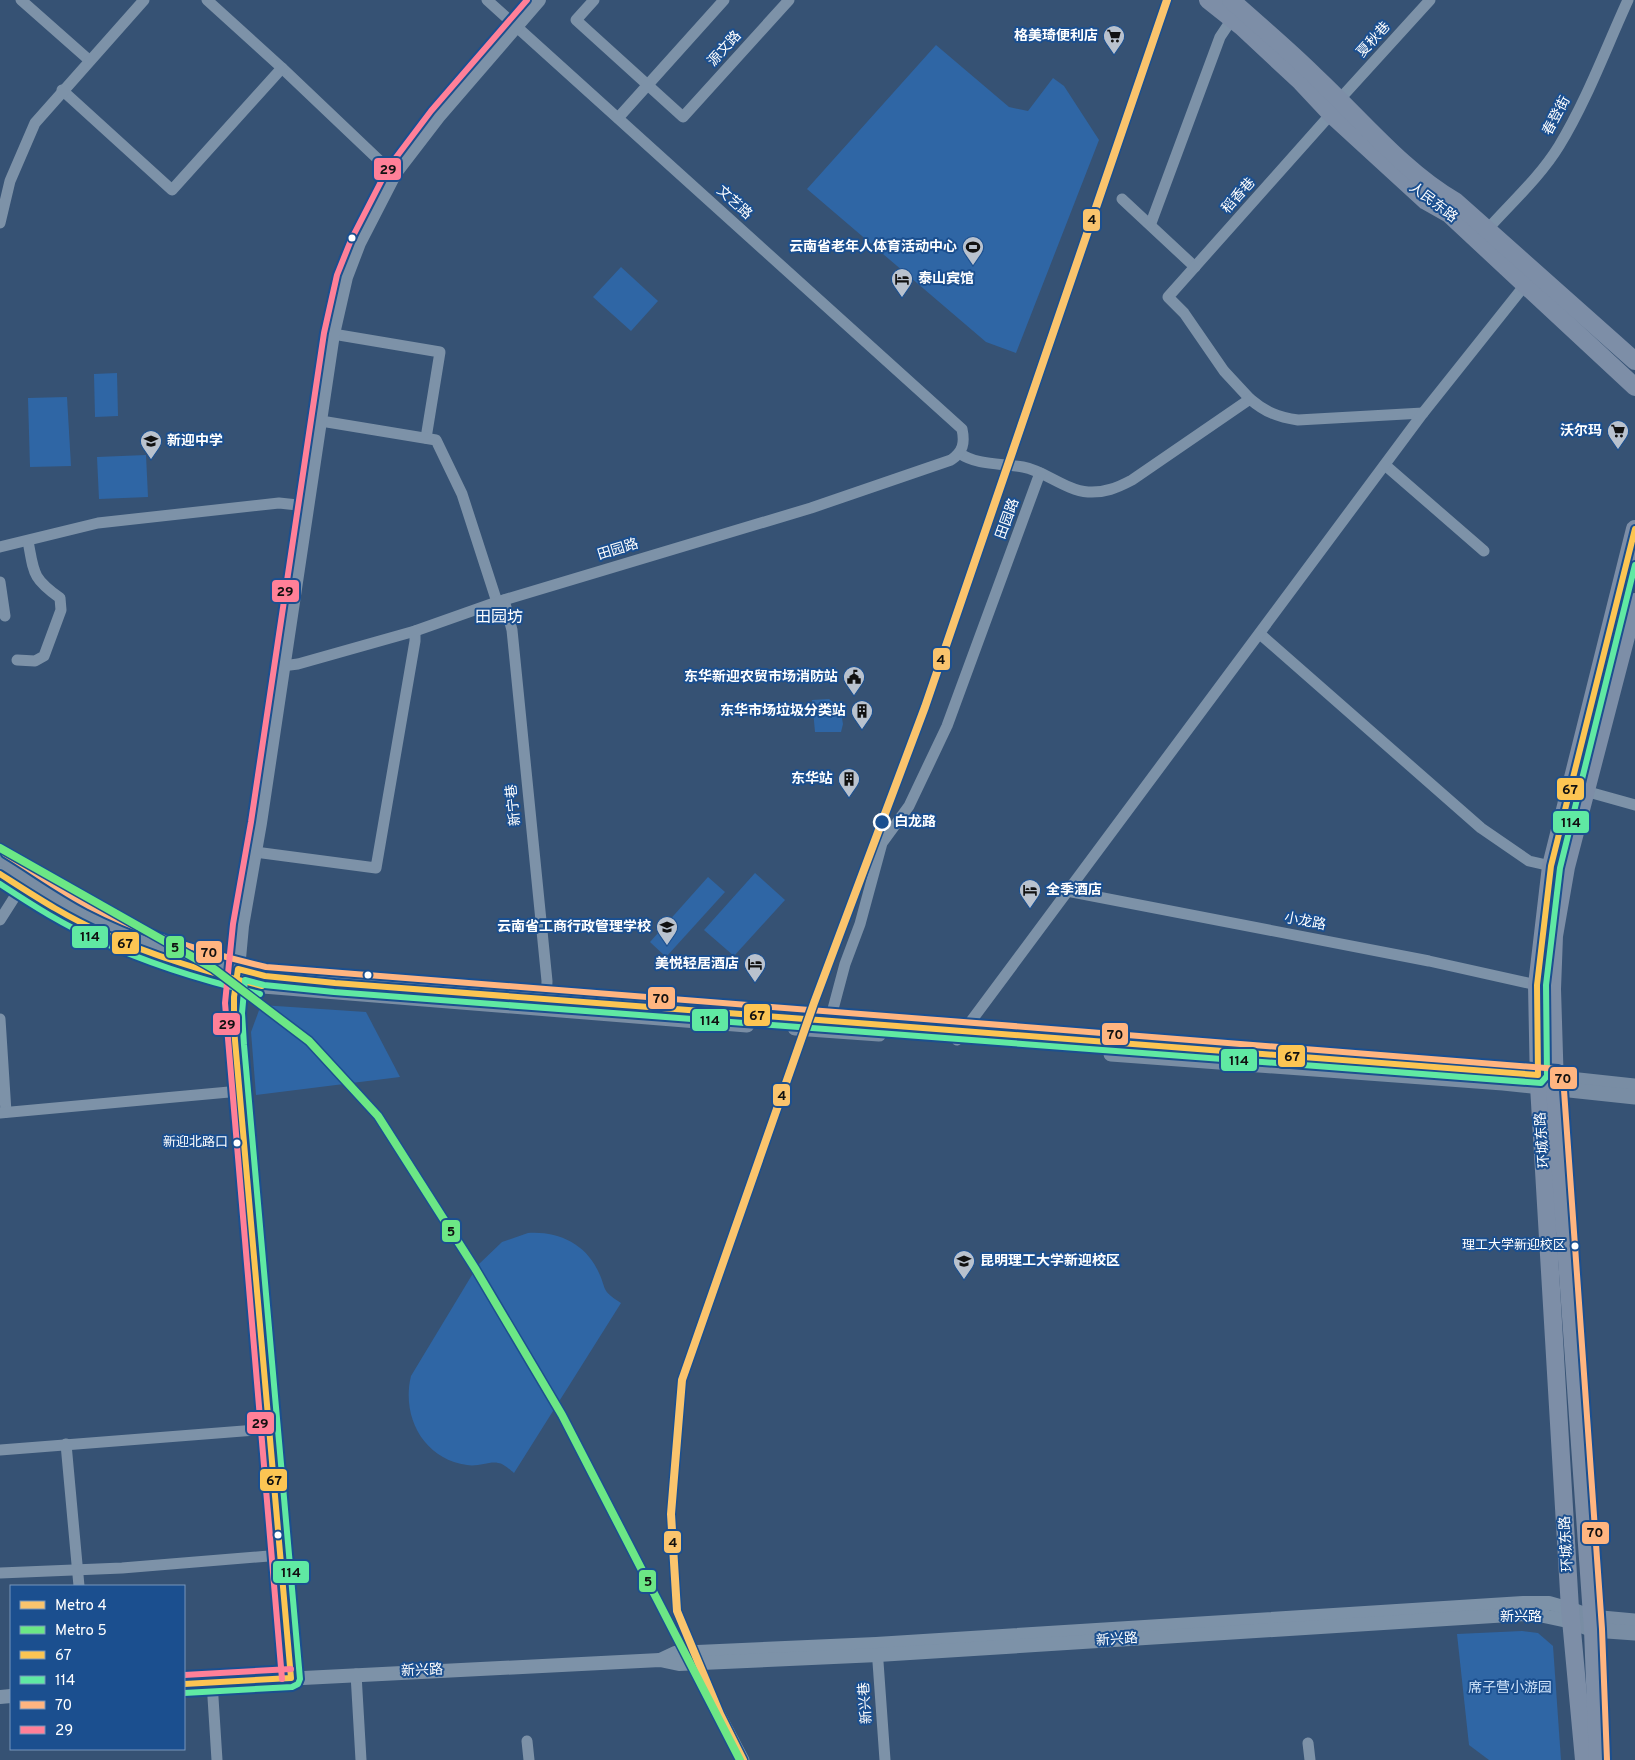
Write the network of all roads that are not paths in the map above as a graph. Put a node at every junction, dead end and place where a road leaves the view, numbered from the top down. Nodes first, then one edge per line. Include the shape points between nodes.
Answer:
1 (21, 0) edge
2 (144, 0) edge
3 (207, 0) edge
4 (487, 0) edge
5 (538, 0) edge
6 (594, 0) edge
7 (724, 0) edge
8 (789, 0) edge
9 (1208, 0) edge
10 (1232, 0) edge
11 (1430, 0) edge
12 (1628, 0) edge
13 (1232, 19) junction
14 (515, 25) junction
15 (89, 60) junction
16 (282, 68) junction
17 (647, 85) junction
18 (62, 90) junction
19 (1335, 107) junction
20 (618, 118) junction
21 (394, 173) junction
22 (1122, 199) dead end
23 (1151, 223) junction
24 (0, 224) edge
25 (1487, 230) junction
26 (1196, 267) junction
27 (1525, 284) junction
28 (333, 334) junction
29 (1635, 361) edge
30 (1635, 387) edge
31 (1250, 399) junction
32 (1423, 413) junction
33 (321, 421) junction
34 (426, 438) junction
35 (959, 453) junction
36 (1385, 465) junction
37 (1040, 473) junction
38 (307, 506) junction
39 (1635, 529) edge
40 (28, 541) junction
41 (0, 547) edge
42 (1484, 551) dead end
43 (0, 582) edge
44 (500, 601) junction
45 (1635, 602) edge
46 (5, 616) dead end
47 (415, 631) junction
48 (1260, 634) junction
49 (17, 660) dead end
50 (282, 666) junction
51 (1585, 791) junction
52 (1635, 805) edge
53 (255, 852) junction
54 (0, 861) edge
55 (1551, 866) junction
56 (0, 874) edge
57 (21, 887) junction
58 (1067, 891) junction
59 (0, 920) edge
60 (236, 974) junction
61 (1537, 985) junction
62 (546, 1003) junction
63 (0, 1019) edge
64 (833, 1020) junction
65 (960, 1036) junction
66 (1546, 1082) junction
67 (1635, 1086) edge
68 (240, 1091) junction
69 (1635, 1097) edge
70 (3, 1112) edge
71 (270, 1430) junction
72 (66, 1444) junction
73 (0, 1450) edge
74 (281, 1555) junction
75 (77, 1570) junction
76 (0, 1573) edge
77 (79, 1585) edge
78 (1571, 1616) junction
79 (1635, 1621) edge
80 (1592, 1623) junction
81 (1635, 1634) edge
82 (877, 1650) junction
83 (660, 1660) junction
84 (699, 1663) junction
85 (356, 1674) junction
86 (292, 1678) junction
87 (212, 1682) junction
88 (185, 1684) edge
89 (527, 1741) dead end
90 (1308, 1743) dead end
91 (217, 1760) edge
92 (361, 1760) edge
93 (529, 1760) edge
94 (744, 1760) edge
95 (885, 1760) edge
96 (1310, 1760) edge
97 (1584, 1760) edge
98 (1598, 1760) edge

1 - 15 street
2 - 15 street
3 - 16 street
4 - 14 street, 文艺路
5 - 14 street
6 - 17 street via 576,20
7 - 17 street
8 - 17 street, 源文路 via 683,117
9 - 13 main road, 人民东路
10 - 19 main road, 人民东路
11 - 19 street, 夏秋巷
12 - 25 street, 春登街 via 1559,146
13 - 19 main road, 人民东路 via 1301,82
13 - 23 street via 1220,38
14 - 20 street, 文艺路
14 - 21 street
15 - 18 street
16 - 18 street via 172,190
16 - 21 street
17 - 20 street
18 - 24 street via 35,123 10,181
19 - 25 main road, 人民东路
19 - 26 street, 稻香巷
19 - 27 main road, 人民东路 via 1426,201 1449,214
20 - 35 street, 文艺路 via 962,429 964,438
21 - 28 street via 346,277
22 - 23 street
23 - 26 street
25 - 29 main road, 人民东路
26 - 31 street, 稻香巷 via 1168,297 1184,313 1224,371
27 - 30 main road, 人民东路
27 - 32 street
28 - 33 street
28 - 34 street via 440,352
31 - 32 street via 1262,410 1298,420
31 - 37 street via 1116,489 1086,492
32 - 36 street
33 - 34 street
33 - 38 street
34 - 44 street, 新宁巷 via 436,440 462,494
35 - 37 street via 978,462 1023,467
35 - 44 street, 田园路 via 951,460 811,508
36 - 42 street
36 - 48 street
37 - 64 street, 田园路 via 947,726 909,806 882,844 860,924 845,964 833,1008
38 - 40 street via 278,503 142,517 49,533
38 - 50 street
39 - 55 main road, 环城东路
40 - 41 street
40 - 49 street via 34,575 60,598 61,610 44,656 35,662
43 - 46 street
44 - 47 street, 田园路
44 - 62 street, 新宁巷 via 512,630 547,981
45 - 51 main road, 环城东路
47 - 50 street, 田园路
47 - 53 street via 376,868
48 - 55 street via 1481,828 1529,861
48 - 58 street
50 - 53 street
51 - 52 street
51 - 66 main road, 环城东路 via 1566,867 1554,936
53 - 60 street
54 - 60 main road via 94,917
55 - 61 main road, 环城东路
56 - 57 main road
57 - 59 street
57 - 60 main road via 82,924 113,938
58 - 61 street, 小龙路
58 - 65 street
60 - 62 main road
60 - 68 street via 234,1002
61 - 66 main road, 环城东路
62 - 64 main road
62 - 65 main road
63 - 70 street
64 - 65 main road
65 - 66 main road
66 - 67 main road
66 - 69 main road
66 - 78 main road, 环城东路
66 - 80 main road, 环城东路
68 - 70 street
68 - 71 street
71 - 72 street
71 - 74 street
72 - 73 street
72 - 75 street
74 - 75 street
74 - 86 street
75 - 76 street
75 - 77 street
78 - 80 main road
78 - 82 street, 新兴路 via 1525,1614
78 - 97 main road, 环城东路
79 - 80 main road
80 - 81 main road
80 - 98 main road, 环城东路
82 - 83 street, 新兴路 via 675,1653
82 - 84 street, 新兴路
82 - 95 street, 新兴巷
83 - 84 street, 新兴路 via 679,1664
83 - 85 street, 新兴路
84 - 94 street via 701,1678
85 - 86 street, 新兴路
85 - 92 street
86 - 87 street, 新兴路
87 - 88 street, 新兴路
87 - 91 street
89 - 93 street
90 - 96 street

